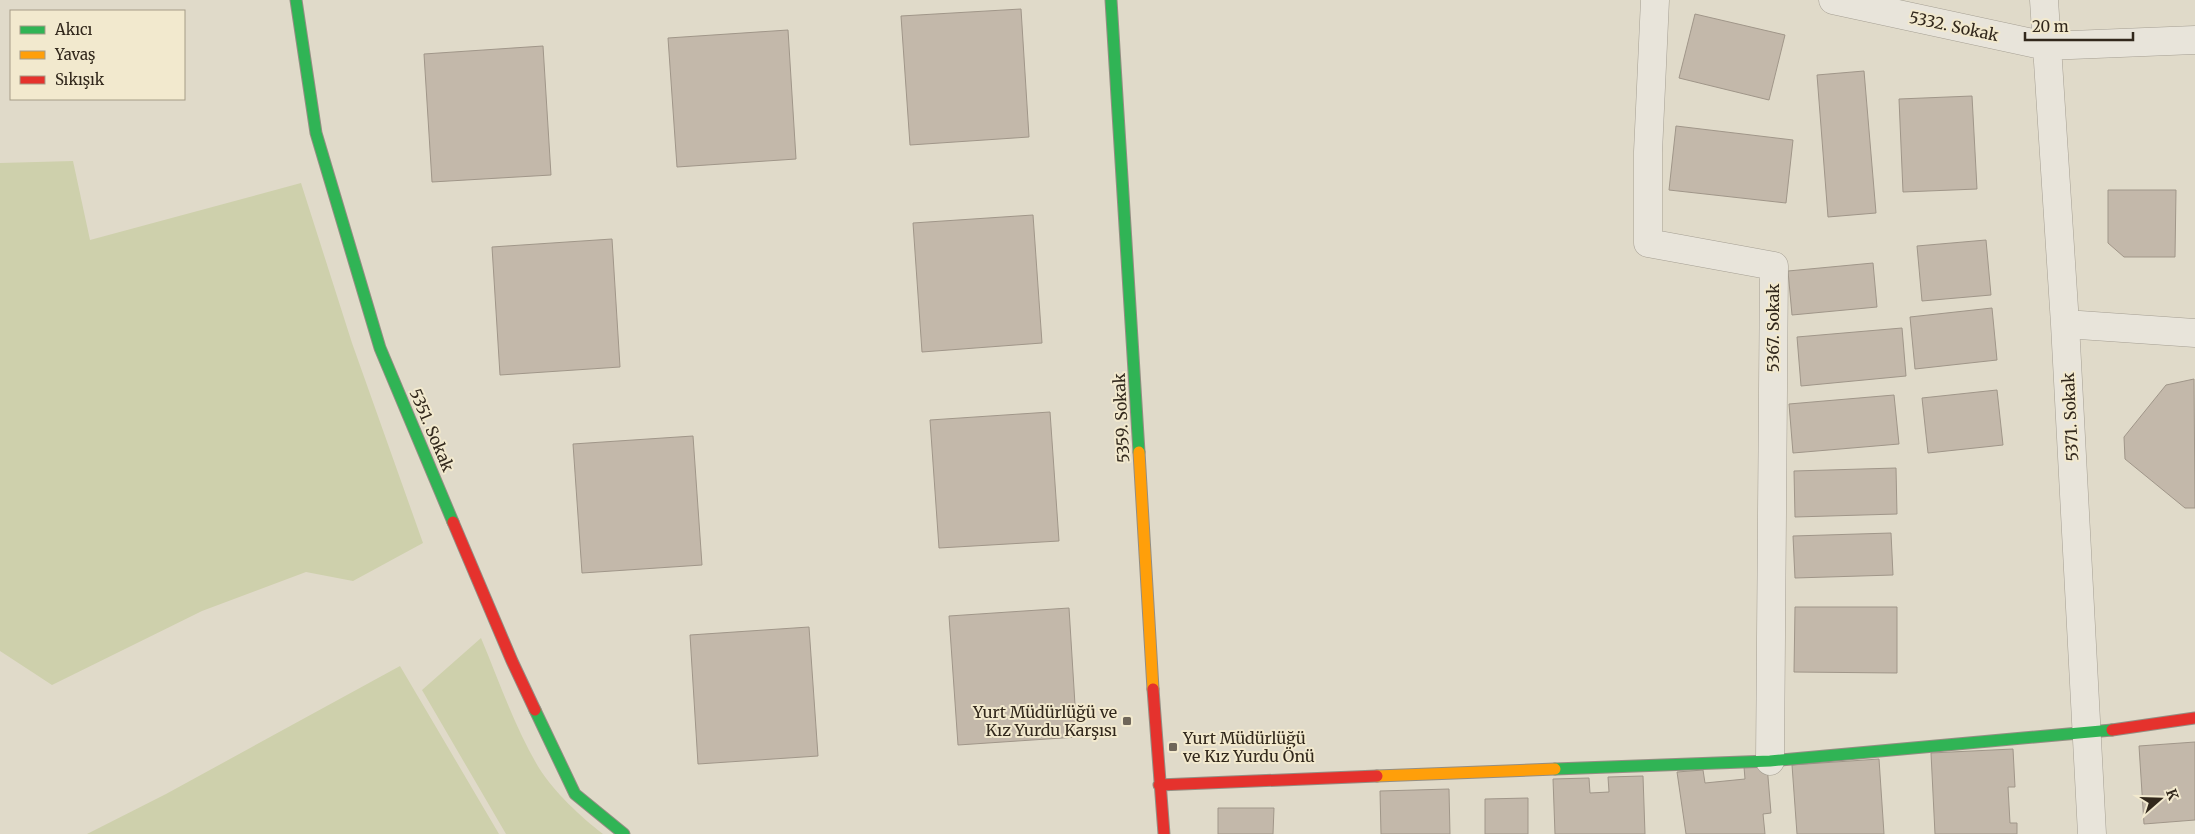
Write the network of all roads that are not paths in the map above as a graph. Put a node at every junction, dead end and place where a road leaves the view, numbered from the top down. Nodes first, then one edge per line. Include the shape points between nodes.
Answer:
1 (1111, 0) edge
2 (1655, 0) edge
3 (1833, 0) edge
4 (2044, 0) edge
5 (300, 1) edge
6 (2195, 40) edge
7 (2046, 46) junction
8 (2065, 324) junction
9 (2195, 333) edge
10 (2195, 718) edge
11 (2088, 733) junction
12 (1770, 761) junction
13 (1159, 785) junction
14 (624, 834) edge
15 (1164, 834) edge
16 (2092, 834) edge

1 - 13 street, 5359. Sokak
2 - 12 street, 5367. Sokak via 1648,152 1648,243 1774,266
3 - 7 street, 5332. Sokak
4 - 7 street, 5371. Sokak
5 - 14 street, 5351. Sokak via 316,132 380,348 512,661 575,794
6 - 7 street, 5332. Sokak
7 - 8 street, 5371. Sokak
8 - 9 street
8 - 11 street, 5371. Sokak
10 - 11 street
11 - 12 street
11 - 16 street, 5371. Sokak
12 - 13 street
13 - 15 street, 5359. Sokak

